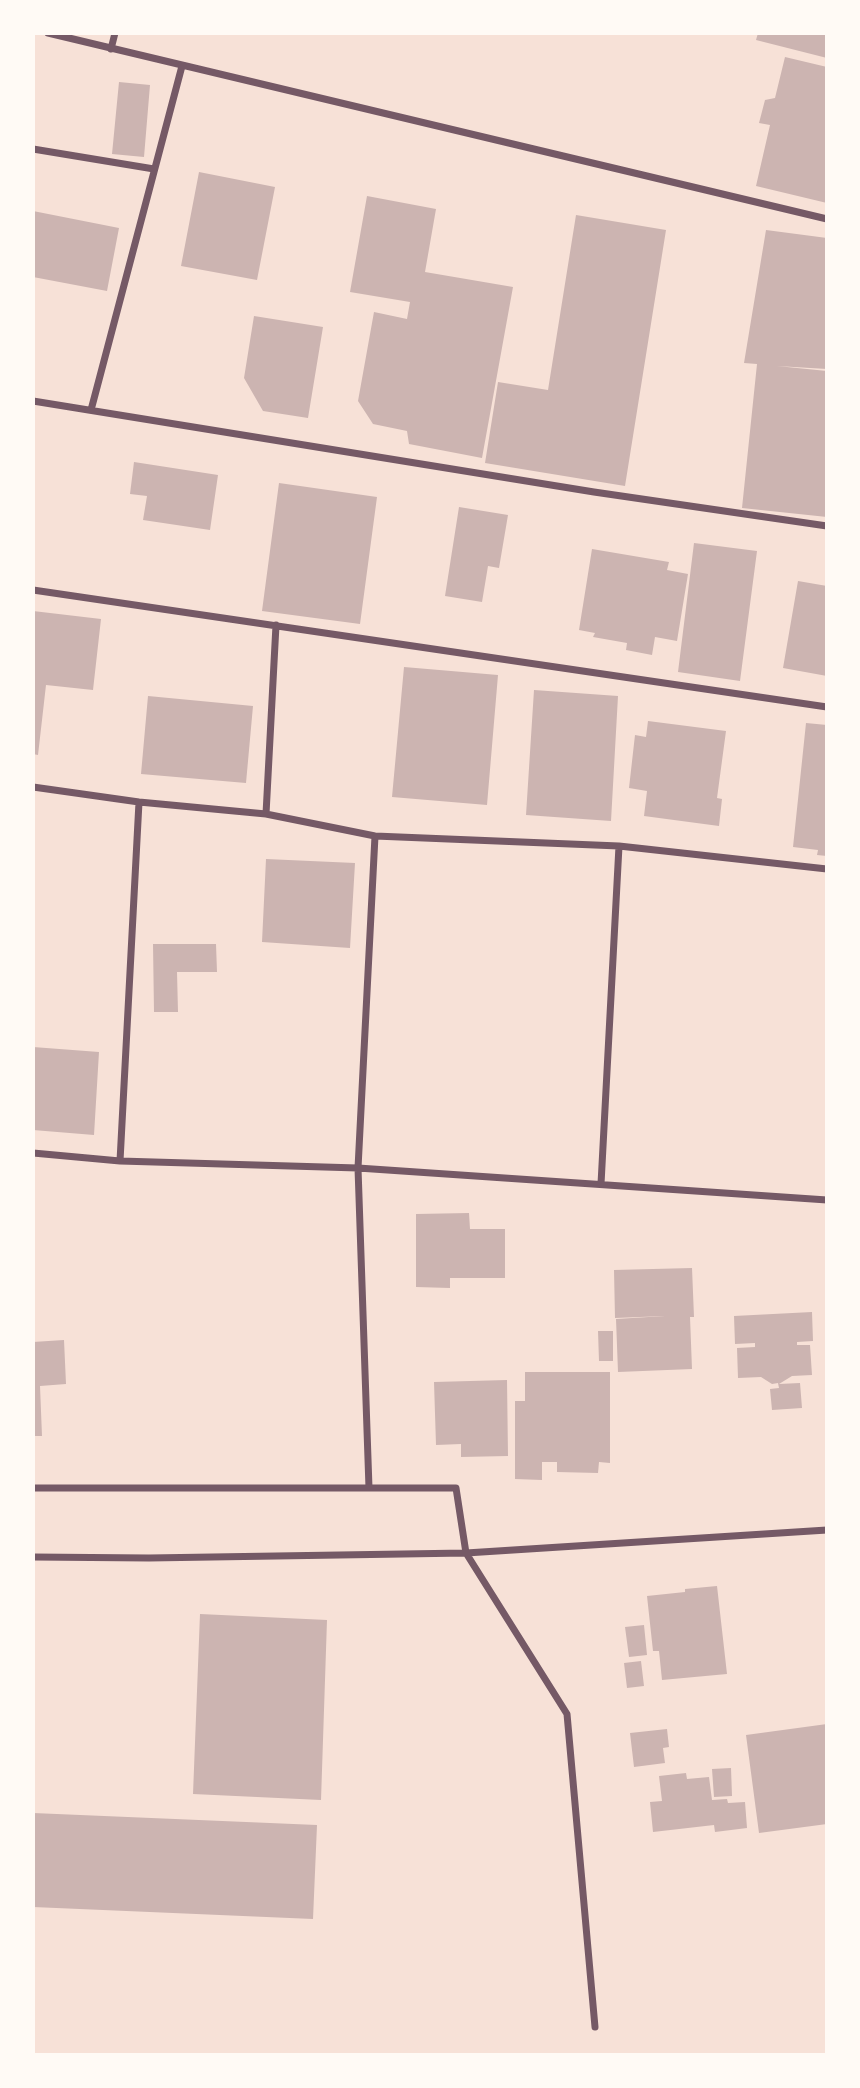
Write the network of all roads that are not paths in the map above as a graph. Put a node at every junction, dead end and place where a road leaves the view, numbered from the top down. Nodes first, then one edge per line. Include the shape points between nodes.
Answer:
1 (48, 33) edge
2 (115, 33) edge
3 (111, 49) junction
4 (182, 66) junction
5 (33, 149) edge
6 (154, 169) junction
7 (827, 219) edge
8 (33, 401) edge
9 (90, 410) junction
10 (827, 526) edge
11 (33, 590) edge
12 (276, 625) junction
13 (827, 707) edge
14 (33, 787) edge
15 (139, 802) junction
16 (266, 814) junction
17 (375, 836) junction
18 (619, 846) junction
19 (827, 869) edge
20 (33, 1153) edge
21 (120, 1161) junction
22 (358, 1168) junction
23 (601, 1184) junction
24 (827, 1200) edge
25 (33, 1488) edge
26 (369, 1488) junction
27 (827, 1530) edge
28 (466, 1553) junction
29 (33, 1557) edge
30 (595, 2026) dead end

1 - 3 street
2 - 3 street
3 - 4 street
4 - 6 street
4 - 7 street
5 - 6 street
6 - 9 street
8 - 9 street
9 - 10 street
11 - 12 street
12 - 13 street
12 - 16 street
14 - 15 street
15 - 16 street
15 - 21 street
16 - 17 street
17 - 18 street
17 - 22 street
18 - 19 street
18 - 23 street
20 - 21 street
21 - 22 street
22 - 23 street
22 - 26 street
23 - 24 street
25 - 26 street
26 - 28 street via 456,1488
27 - 28 street
28 - 29 street
28 - 30 street via 567,1714

